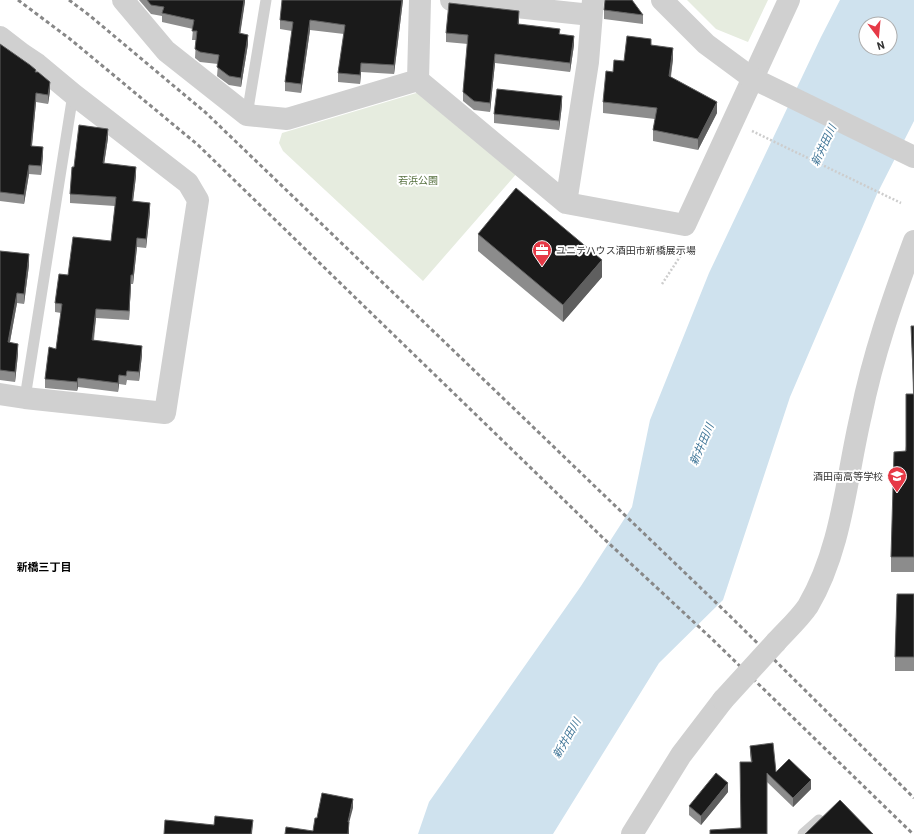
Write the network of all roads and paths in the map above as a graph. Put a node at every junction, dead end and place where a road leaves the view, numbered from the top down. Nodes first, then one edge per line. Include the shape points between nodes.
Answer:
1 (123, 0) edge
2 (266, 0) edge
3 (420, 0) edge
4 (451, 0) edge
5 (662, 0) edge
6 (789, 0) edge
7 (592, 8) edge
8 (0, 36) edge
9 (752, 78) junction
10 (418, 80) junction
11 (73, 94) junction
12 (247, 115) junction
13 (745, 128) dead end
14 (913, 156) edge
15 (566, 203) junction
16 (901, 203) dead end
17 (914, 242) edge
18 (0, 394) edge
19 (25, 398) junction
20 (819, 820) edge
21 (632, 834) edge
22 (803, 834) edge

1 - 12 street via 166,52
2 - 12 lane
3 - 10 street
4 - 7 street
5 - 9 street via 706,44
6 - 9 street
7 - 15 street via 588,62
8 - 11 street
9 - 14 street
9 - 15 street via 685,225
10 - 12 street via 287,119
10 - 15 street
11 - 19 lane
11 - 19 street via 188,183 198,200 165,413
13 - 16 path
17 - 21 street, bridge via 887,315 861,413 837,537 823,575 807,607 723,700 681,755
18 - 19 street
20 - 22 lane

